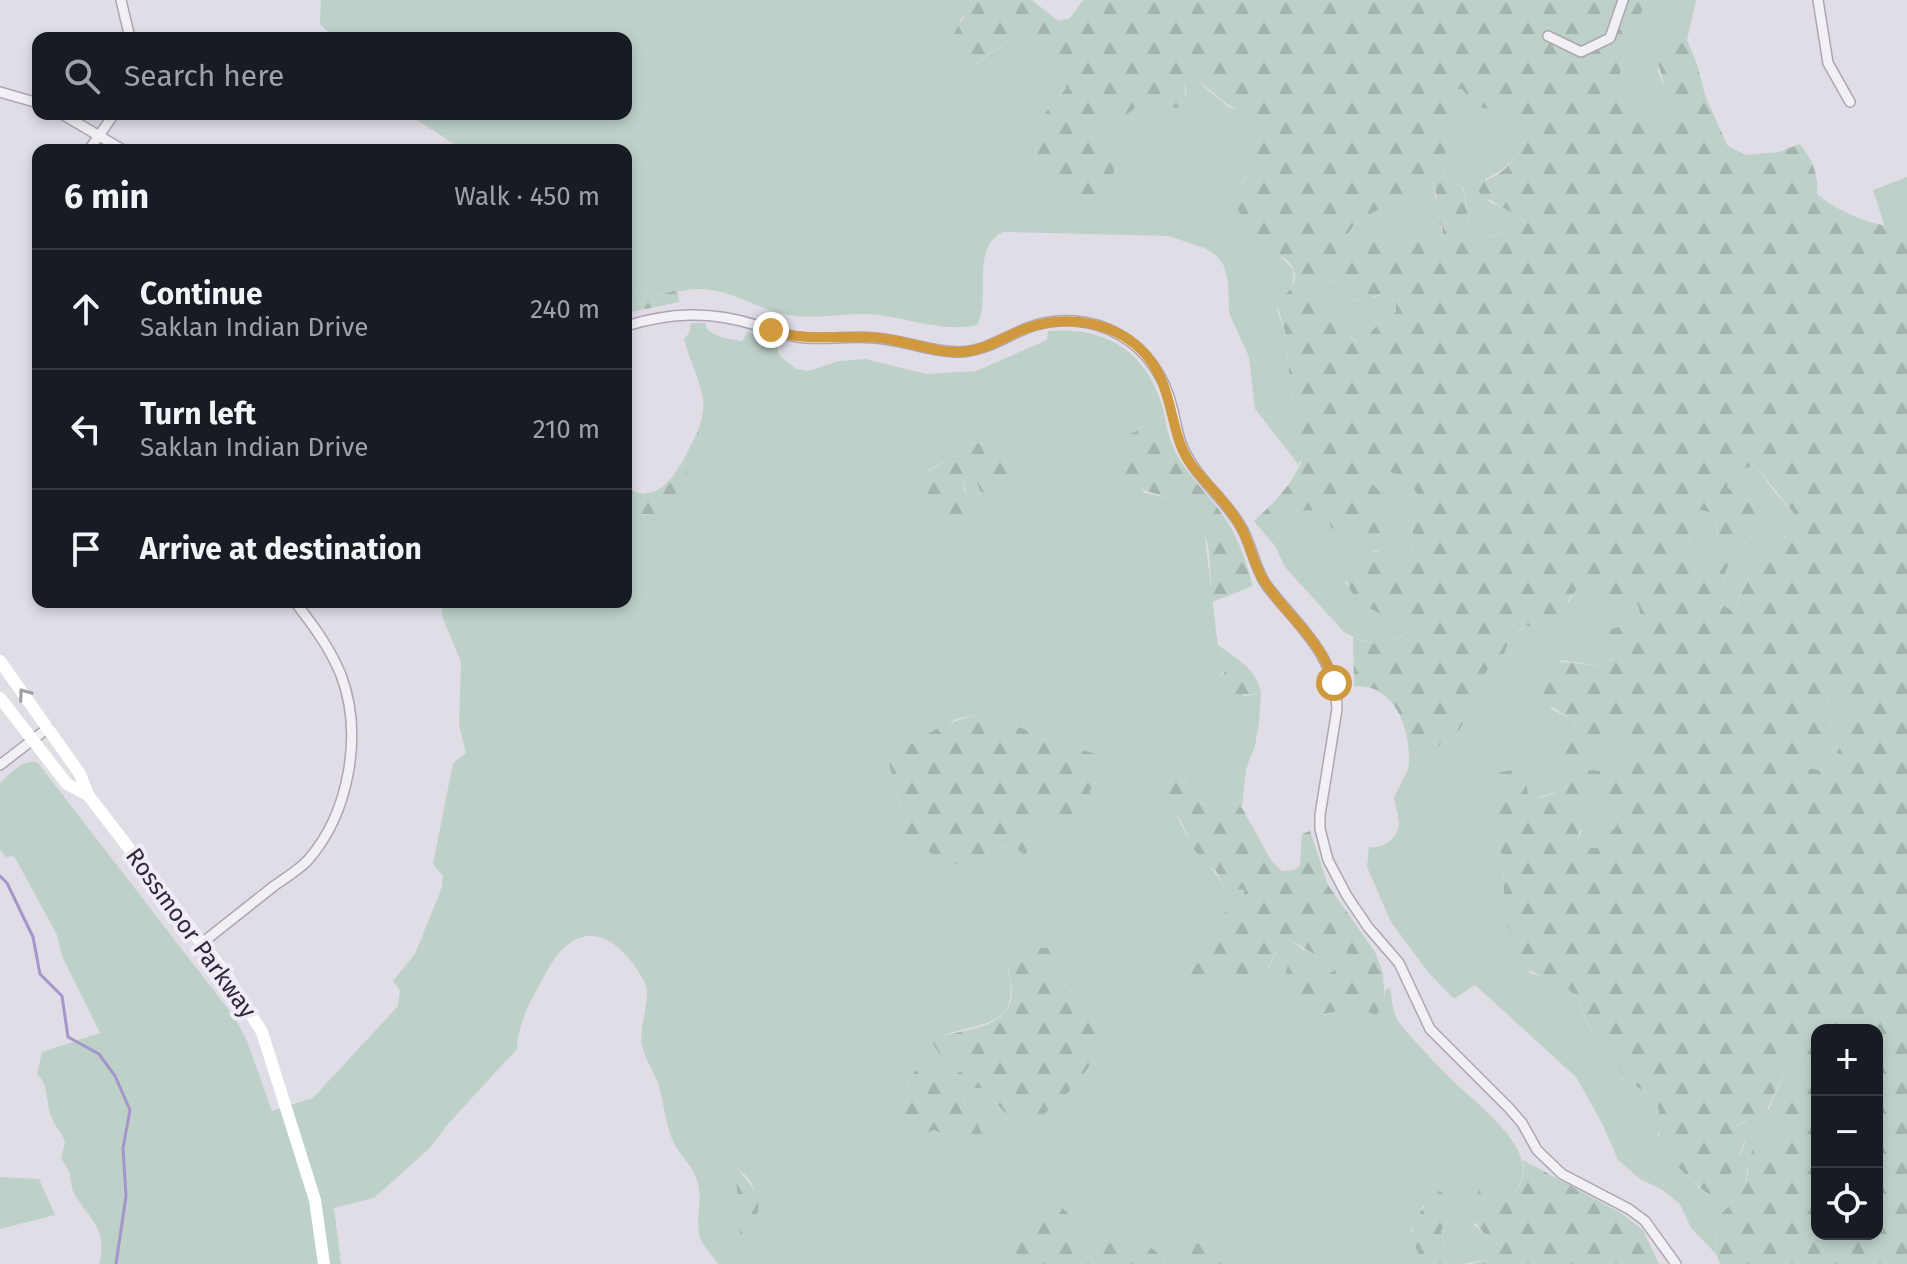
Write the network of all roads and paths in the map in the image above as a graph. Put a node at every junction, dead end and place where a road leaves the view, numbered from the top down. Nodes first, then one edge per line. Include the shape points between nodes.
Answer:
1 (121, 0) edge
2 (1623, 0) edge
3 (1818, 0) edge
4 (129, 32) edge
5 (1548, 36) dead end
6 (0, 92) edge
7 (32, 101) edge
8 (1850, 102) dead end
9 (73, 120) edge
10 (110, 120) edge
11 (99, 135) junction
12 (93, 144) edge
13 (113, 144) edge
14 (632, 324) edge
15 (300, 608) edge
16 (0, 661) edge
17 (0, 698) edge
18 (48, 728) junction
19 (33, 739) junction
20 (0, 765) edge
21 (88, 795) junction
22 (202, 943) junction
23 (324, 1264) edge
24 (1676, 1264) edge

1 - 4 street
2 - 5 street via 1610,38 1600,43 1581,52
3 - 8 street via 1828,63
6 - 7 street
9 - 11 street
10 - 11 street
11 - 12 street
11 - 13 street
14 - 24 street via 662,316 724,316 798,338 875,338 960,352 1065,320 1106,329 1139,349 1167,390 1178,437 1191,464 1241,526 1265,583 1316,642 1329,666 1337,709 1320,815 1321,839 1332,871 1399,963 1430,1029 1509,1108 1550,1165 1645,1221
15 - 22 street via 341,675 351,719 351,760 341,797 307,861
18 -> 16 street, Rossmoor Parkway
17 - 19 street, Rossmoor Parkway
18 - 19 street
18 - 21 street, Rossmoor Parkway
19 - 20 street
19 - 21 street, Rossmoor Parkway via 67,784
21 - 22 street, Rossmoor Parkway
22 - 23 street, Rossmoor Parkway via 249,1009 272,1057 315,1200

